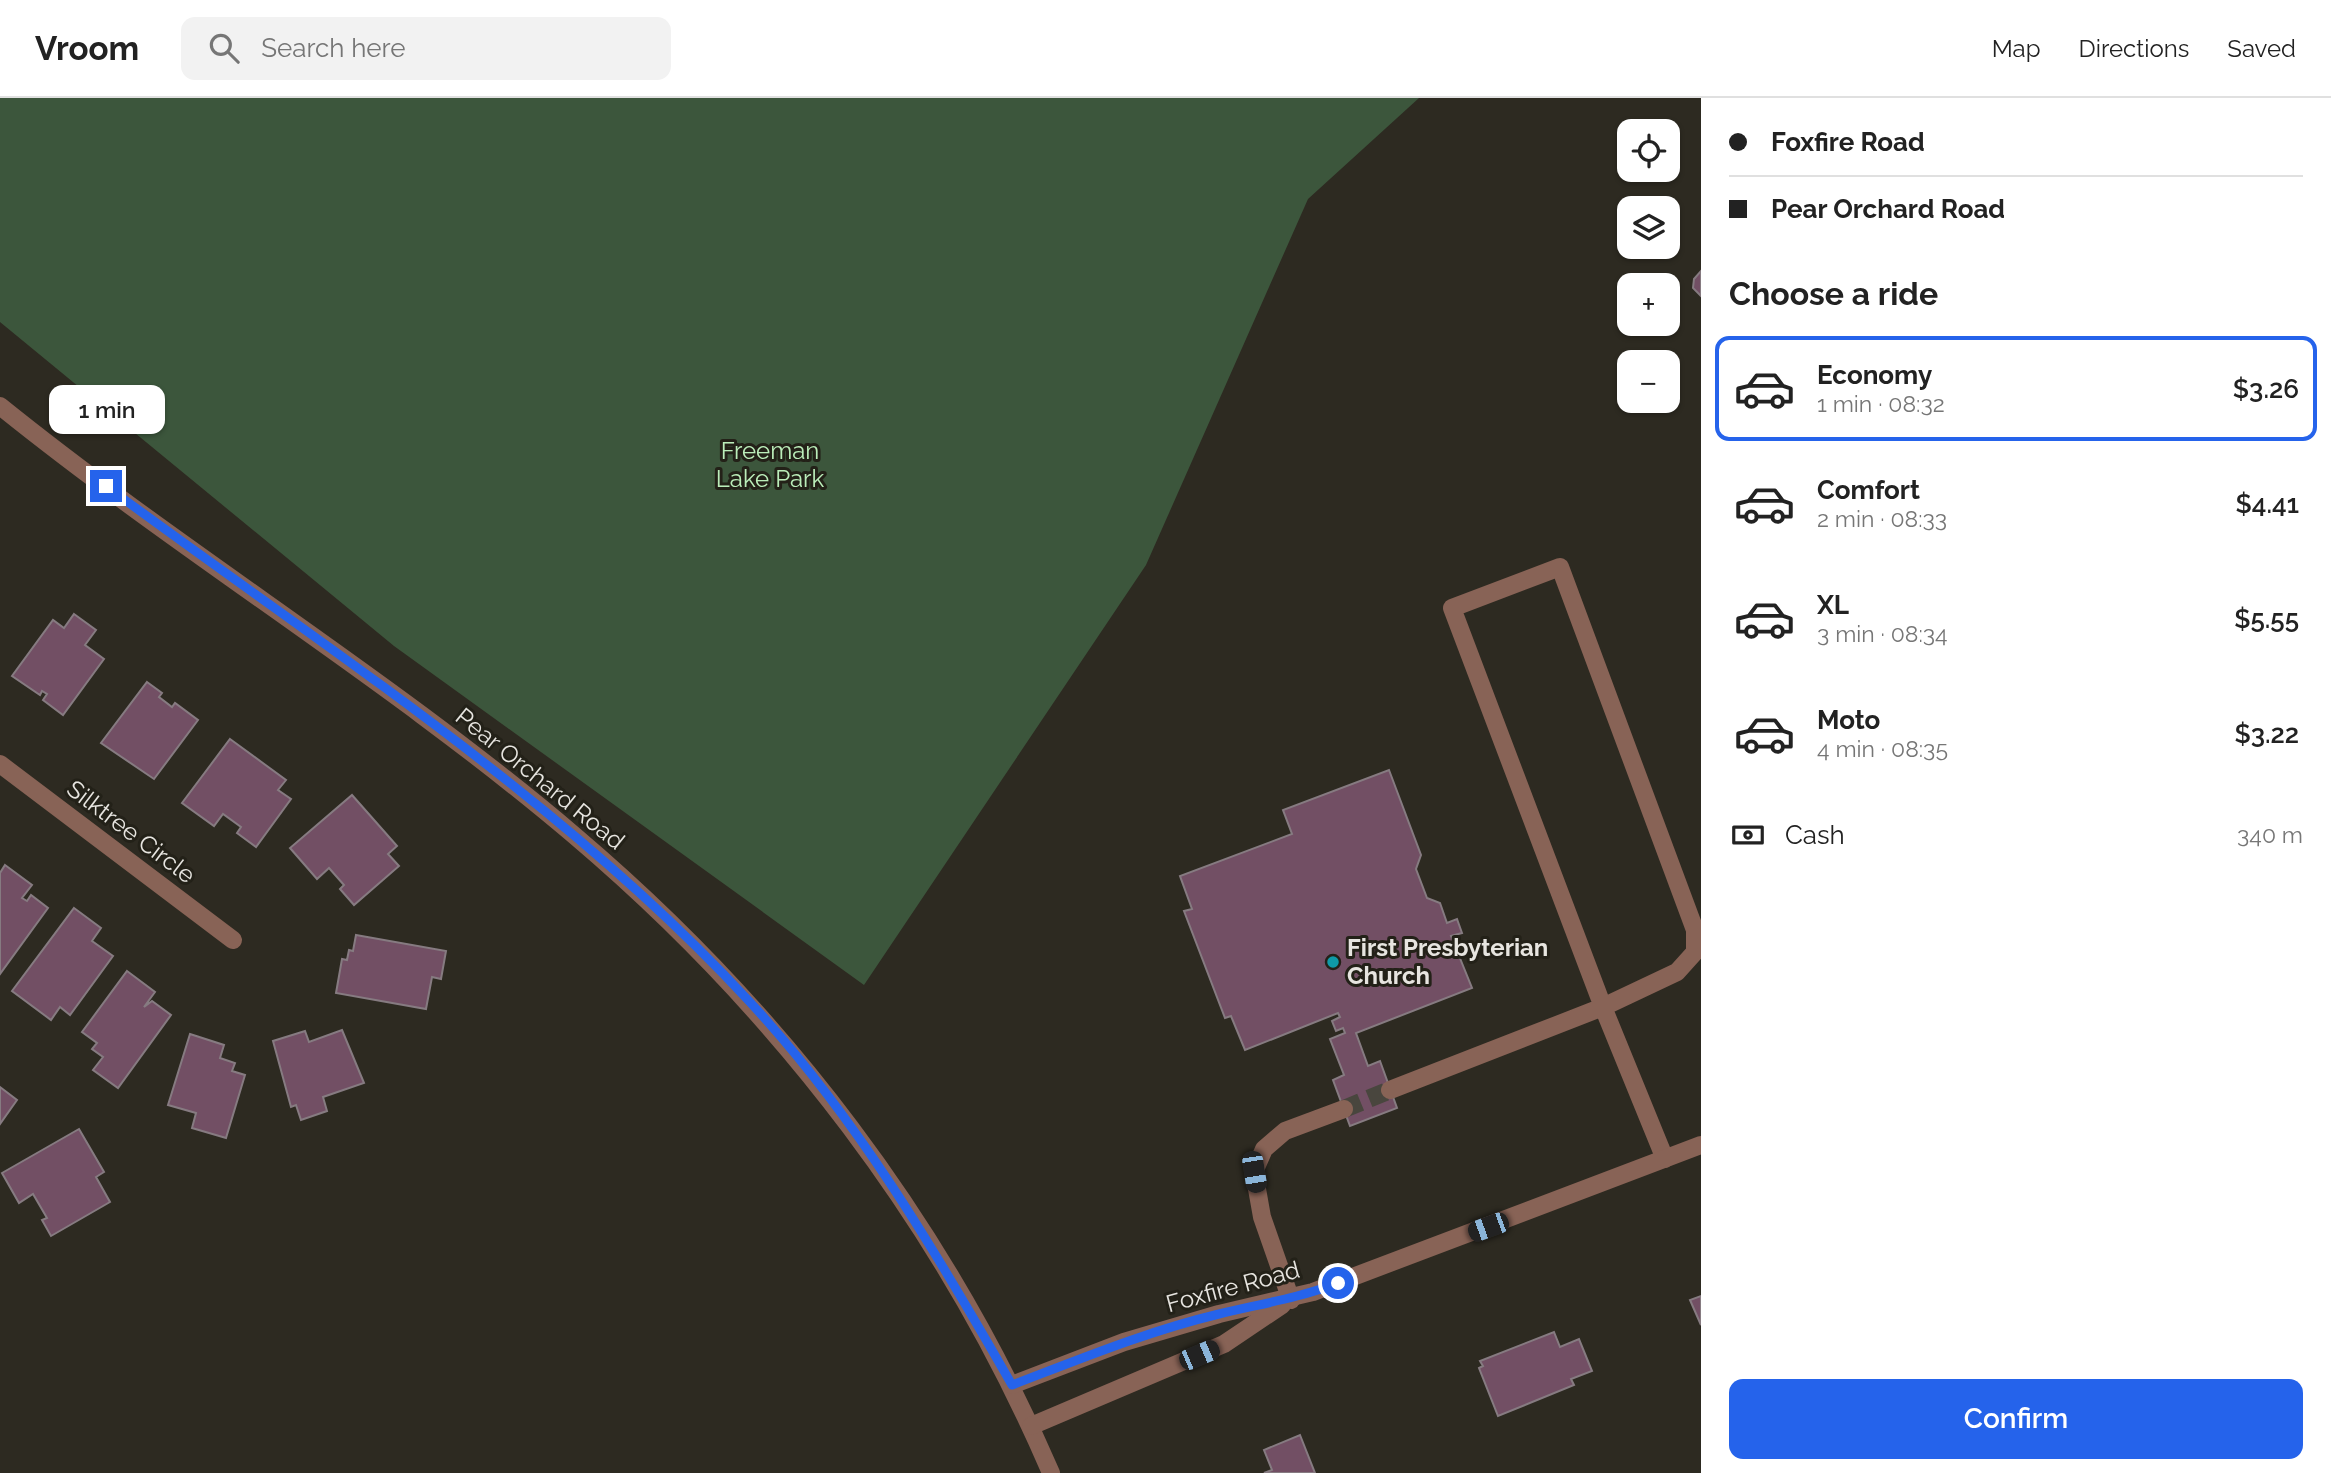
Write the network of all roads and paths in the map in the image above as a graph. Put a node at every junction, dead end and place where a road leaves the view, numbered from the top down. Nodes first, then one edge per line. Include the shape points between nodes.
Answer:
1 (0, 406) edge
2 (0, 764) edge
3 (233, 940) dead end
4 (1603, 1007) junction
5 (1390, 1090) tunnel mouth
6 (1344, 1109) tunnel mouth
7 (1701, 1145) edge
8 (1665, 1158) junction
9 (1291, 1300) junction
10 (1012, 1385) junction
11 (1031, 1426) junction
12 (1051, 1473) edge

1 - 10 street, Pear Orchard Road via 494,770 685,936 808,1070 877,1162
2 - 3 street, Silktree Circle
4 - 4 street via 1676,972 1696,952 1695,930 1560,568 1452,608
4 - 5 street
4 - 8 street
6 - 9 street via 1285,1131 1264,1149 1254,1172 1262,1217
7 - 8 street, Foxfire Road
8 - 9 street, Foxfire Road
9 - 10 street, Foxfire Road via 1219,1314 1124,1342
9 - 11 street via 1224,1344
10 - 11 street, Pear Orchard Road
11 - 12 street, Pear Orchard Road

